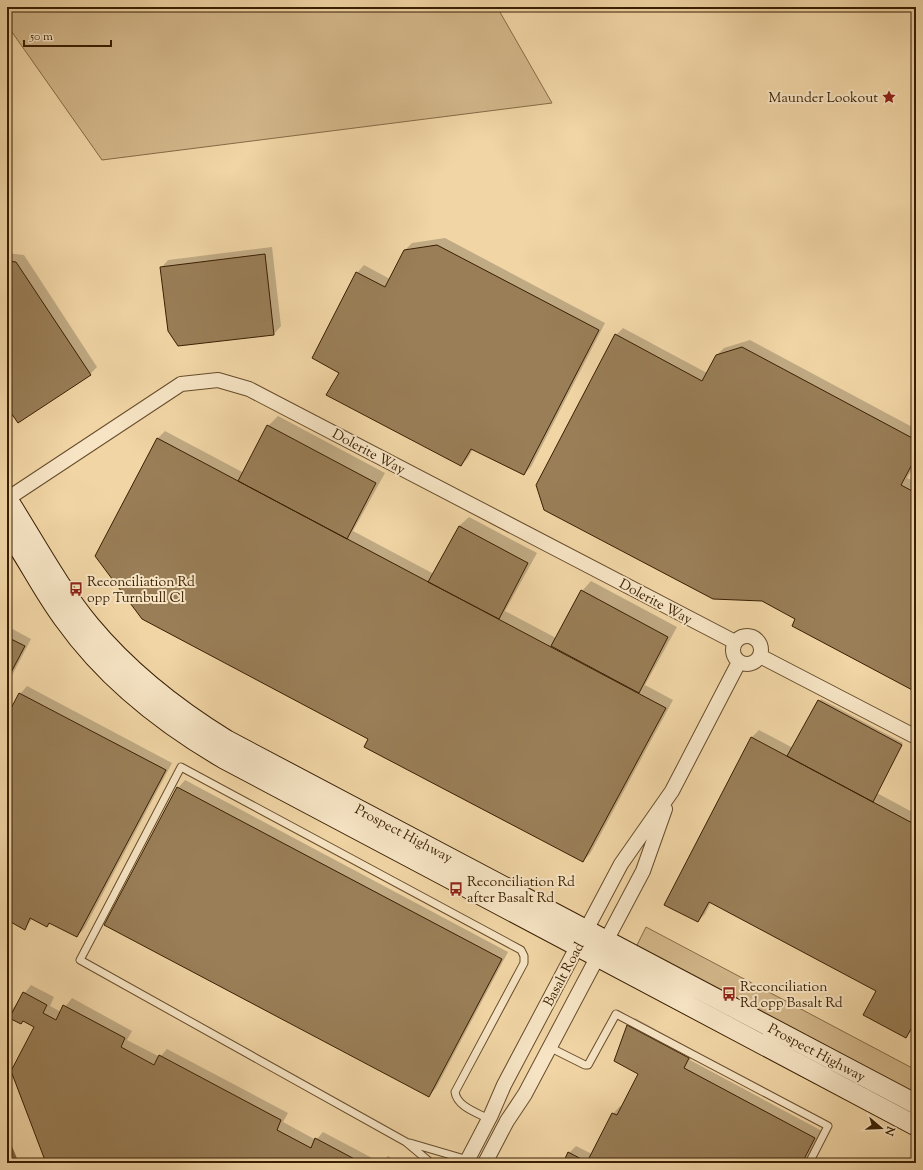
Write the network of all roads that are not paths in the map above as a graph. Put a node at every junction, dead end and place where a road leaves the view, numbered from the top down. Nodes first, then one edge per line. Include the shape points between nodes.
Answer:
1 (7, 499) edge
2 (7, 530) edge
3 (735, 642) junction
4 (760, 656) junction
5 (739, 662) junction
6 (916, 737) edge
7 (672, 791) junction
8 (582, 938) junction
9 (606, 940) junction
10 (597, 956) junction
11 (549, 1047) junction
12 (916, 1104) edge
13 (489, 1119) junction
14 (916, 1126) edge
15 (406, 1142) junction
16 (467, 1161) edge
17 (431, 1163) edge
18 (485, 1163) edge
19 (809, 1163) edge

1 - 3 street, Dolerite Way via 181,384 218,380 249,389
1 - 8 main road, Prospect Highway via 65,590 90,624 122,660 176,707 227,740
2 - 8 main road, Prospect Highway via 57,611 84,646 127,691 163,720 224,759
3 - 4 street via 742,636 752,636 761,647
3 - 5 street via 733,651
4 - 5 street via 753,663
4 - 6 street
5 - 7 street, Basalt Road
7 - 8 street, Basalt Road via 621,864
7 - 9 street, Basalt Road via 643,871
8 - 9 main road, Prospect Highway
8 - 10 main road, Prospect Highway
8 - 13 street, Basalt Road via 504,1085
9 - 10 street, Basalt Road
9 - 12 main road, Prospect Highway
10 - 11 street, Basalt Road
10 - 14 main road, Prospect Highway
11 - 18 street, Basalt Road
11 - 19 lane via 588,1065 616,1014 828,1126
13 - 15 lane via 460,1103 455,1092 524,962 521,950 181,767 80,960
13 - 16 street, Basalt Road
15 - 16 lane
15 - 17 lane

